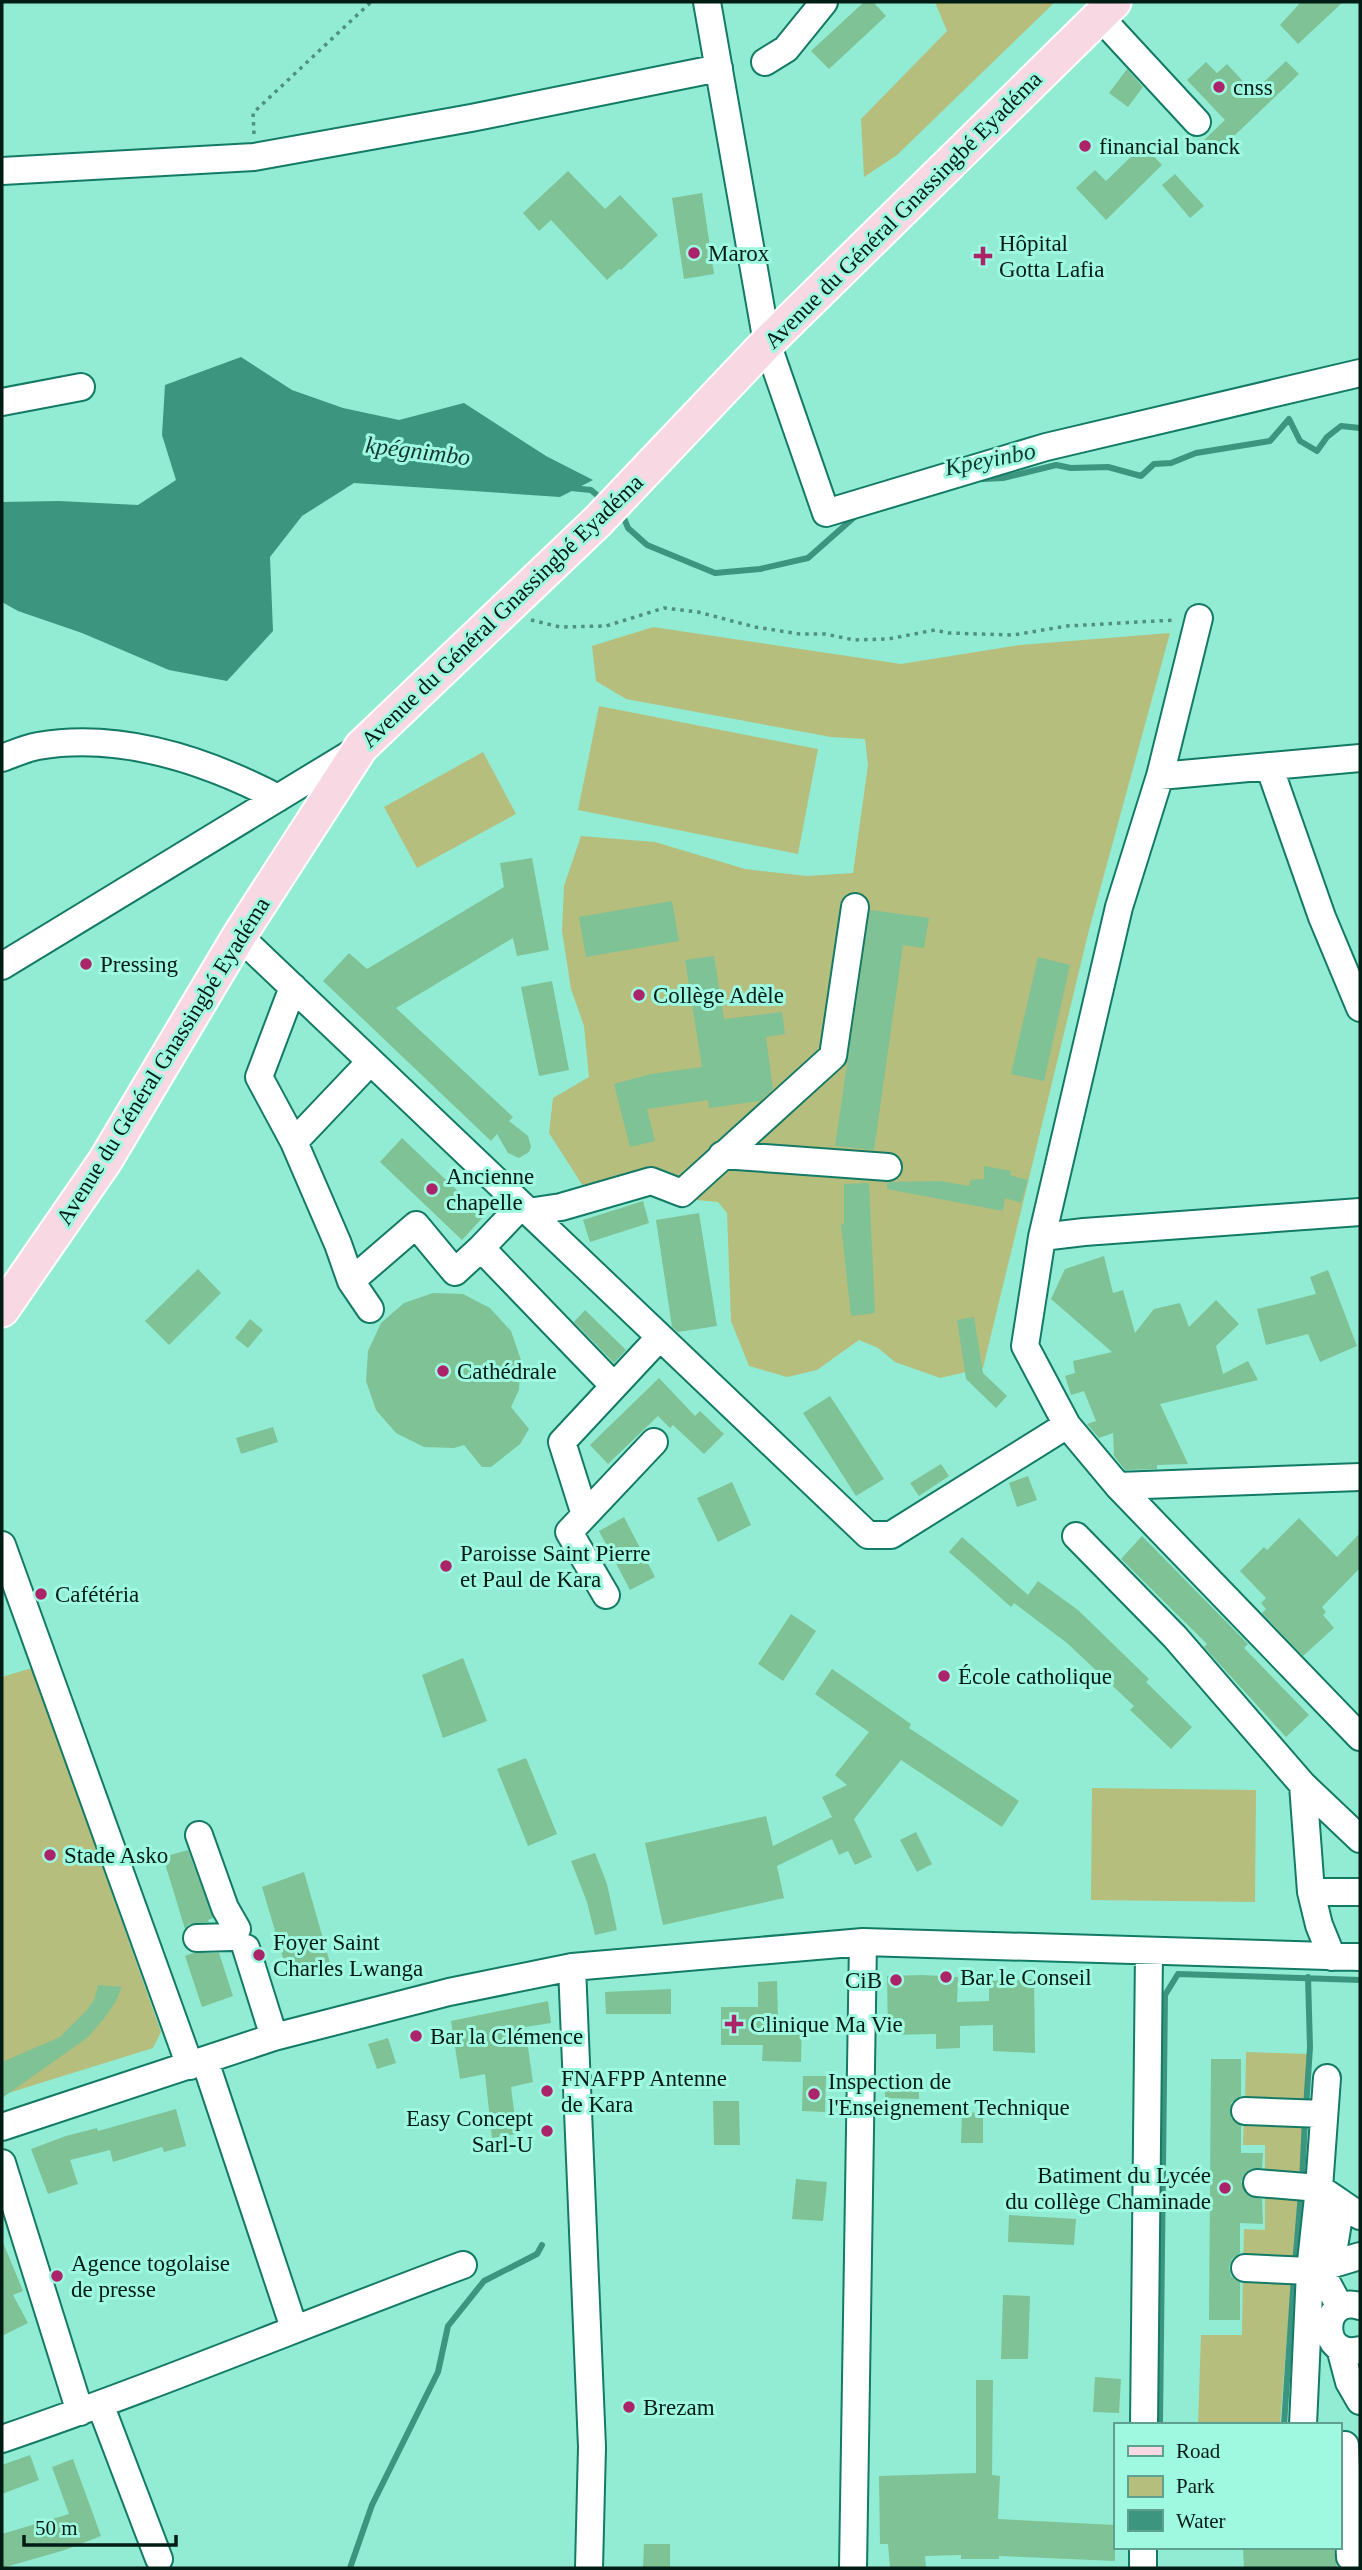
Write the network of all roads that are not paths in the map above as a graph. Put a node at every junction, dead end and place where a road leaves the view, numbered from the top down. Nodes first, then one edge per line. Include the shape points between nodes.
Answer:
1 (707, 2) edge
2 (824, 2) edge
3 (1107, 9) edge
4 (765, 62) dead end
5 (719, 68) junction
6 (1197, 121) dead end
7 (2, 171) edge
8 (767, 343) junction
9 (1360, 373) edge
10 (81, 387) dead end
11 (2, 402) edge
12 (1199, 618) road end
13 (361, 747) junction
14 (2, 758) edge
15 (1360, 758) edge
16 (1269, 766) junction
17 (1160, 776) junction
18 (278, 798) junction
19 (855, 906) dead end
20 (239, 936) junction
21 (2, 966) edge
22 (293, 987) junction
23 (1360, 1008) edge
24 (370, 1062) junction
25 (294, 1142) junction
26 (722, 1155) junction
27 (888, 1167) dead end
28 (525, 1209) junction
29 (1360, 1212) edge
30 (1042, 1237) junction
31 (481, 1248) junction
32 (351, 1281) junction
33 (370, 1309) dead end
34 (2, 1310) edge
35 (659, 1338) junction
36 (614, 1386) junction
37 (1067, 1425) junction
38 (653, 1442) dead end
39 (1360, 1476) edge
40 (1118, 1486) junction
41 (585, 1516) junction
42 (1076, 1536) dead end
43 (2, 1545) edge
44 (606, 1595) dead end
45 (1360, 1737) edge
46 (1303, 1785) junction
47 (199, 1835) dead end
48 (1360, 1839) edge
49 (1311, 1892) junction
50 (1360, 1892) edge
51 (197, 1938) dead end
52 (238, 1938) junction
53 (863, 1942) junction
54 (1149, 1952) junction
55 (1332, 1957) junction
56 (1360, 1957) edge
57 (572, 1967) junction
58 (274, 2038) junction
59 (198, 2063) junction
60 (1327, 2078) dead end
61 (1245, 2111) dead end
62 (1323, 2114) junction
63 (2, 2127) edge
64 (2, 2163) edge
65 (1257, 2183) dead end
66 (1319, 2188) junction
67 (1350, 2210) edge
68 (1360, 2256) edge
69 (463, 2265) dead end
70 (1245, 2268) dead end
71 (1315, 2270) junction
72 (1350, 2306) edge
73 (294, 2328) junction
74 (1350, 2349) edge
75 (1360, 2401) edge
76 (90, 2408) junction
77 (1144, 2423) edge
78 (1303, 2423) edge
79 (2, 2439) edge
80 (1348, 2444) edge
81 (1345, 2522) edge
82 (1143, 2549) edge
83 (1350, 2557) dead end
84 (159, 2559) dead end
85 (589, 2568) edge
86 (853, 2568) edge
87 (1143, 2568) edge

1 - 5 street
2 - 4 street via 786,49
3 - 6 street
3 - 8 main road, Avenue du Général Gnassingbé Eyadéma
5 - 7 street via 254,157
5 - 8 street
8 - 9 street via 825,513 1046,447
8 - 13 main road, Avenue du Général Gnassingbé Eyadéma via 598,521
10 - 11 street
12 - 17 street
13 - 18 street
13 - 20 main road, Avenue du Général Gnassingbé Eyadéma
14 - 18 street via 36,746 97,741 161,751 236,776
15 - 16 street
16 - 17 street
16 - 23 street via 1322,917
17 - 30 street via 1119,907
18 - 21 street
19 - 26 street via 833,1056
20 - 22 street
20 - 34 main road, Avenue du Général Gnassingbé Eyadéma via 105,1161
22 - 24 street
22 - 25 street via 259,1077
24 - 25 street
24 - 28 street
25 - 32 street
26 - 27 street
26 - 28 street via 682,1193 651,1181 561,1207
28 - 31 street
28 - 35 street
29 - 30 street
30 - 37 street via 1025,1346
31 - 32 street via 455,1272 415,1225
31 - 36 street
32 - 33 street
35 - 36 street
35 - 37 street via 868,1535 891,1535
36 - 41 street via 562,1442
37 - 40 street
38 - 41 street
39 - 40 street
40 - 45 street
41 - 44 street via 569,1532
42 - 46 street via 1175,1637
43 - 59 street
46 - 48 street
46 - 49 street
47 - 52 street
49 - 50 street
49 - 55 street
51 - 52 street
52 - 58 street
53 - 54 street
53 - 57 street
53 - 86 street
54 - 55 street
54 - 77 street
55 - 56 street
57 - 58 street via 449,1992
57 - 85 street via 592,2447
58 - 59 street
59 - 63 street
59 - 73 street
60 - 62 street
61 - 62 street
62 - 66 street
64 - 76 street
65 - 66 street
66 - 67 street
66 - 71 street
67 - 71 street via 1334,2247
68 - 71 street
69 - 73 street
70 - 71 street
71 - 72 street
71 - 78 street
72 - 74 street via 1330,2319 1328,2328 1334,2343
73 - 76 street
74 - 75 street via 1349,2382
76 - 79 street
76 - 84 street
80 - 81 street
81 - 83 street
82 - 87 street

